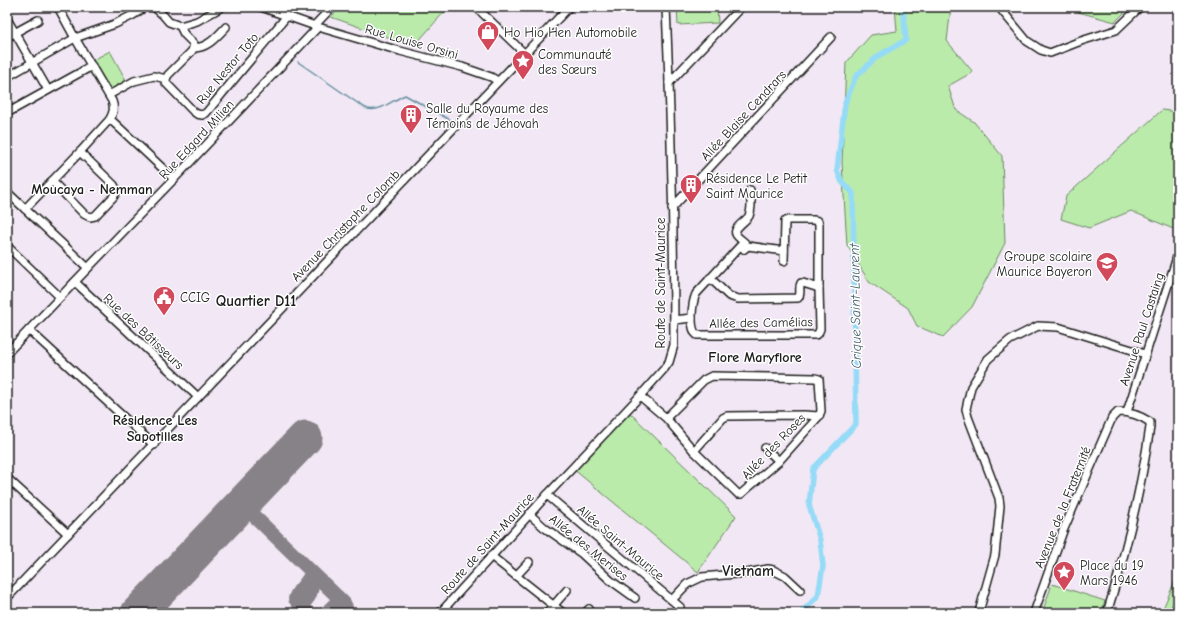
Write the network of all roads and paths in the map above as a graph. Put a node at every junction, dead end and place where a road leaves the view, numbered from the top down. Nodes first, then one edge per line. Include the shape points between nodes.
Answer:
1 (58, 7) edge
2 (145, 7) edge
3 (154, 7) edge
4 (222, 7) edge
5 (260, 7) edge
6 (332, 7) edge
7 (476, 7) edge
8 (569, 7) edge
9 (666, 7) edge
10 (741, 7) edge
11 (999, 7) edge
12 (1140, 7) edge
13 (209, 10) edge
14 (287, 16) junction
15 (7, 19) edge
16 (38, 20) dead end
17 (180, 26) junction
18 (316, 26) junction
19 (226, 27) dead end
20 (15, 32) junction
21 (7, 37) edge
22 (831, 37) dead end
23 (75, 38) junction
24 (194, 48) junction
25 (524, 53) junction
26 (32, 63) junction
27 (92, 66) junction
28 (7, 77) edge
29 (166, 79) junction
30 (498, 81) junction
31 (669, 83) junction
32 (48, 90) junction
33 (108, 95) junction
34 (7, 113) edge
35 (110, 119) junction
36 (80, 152) junction
37 (174, 179) junction
38 (52, 181) junction
39 (750, 190) dead end
40 (7, 192) edge
41 (672, 208) junction
42 (25, 209) junction
43 (7, 246) edge
44 (744, 249) junction
45 (784, 251) junction
46 (1178, 254) edge
47 (784, 261) dead end
48 (88, 268) junction
49 (710, 278) junction
50 (75, 282) junction
51 (819, 288) junction
52 (60, 297) junction
53 (692, 318) junction
54 (674, 320) junction
55 (29, 330) junction
56 (7, 353) edge
57 (1145, 354) junction
58 (640, 396) junction
59 (198, 397) junction
60 (1127, 412) junction
61 (819, 416) junction
62 (666, 418) junction
63 (154, 445) junction
64 (765, 448) dead end
65 (694, 451) junction
66 (779, 461) junction
67 (7, 478) edge
68 (547, 496) junction
69 (530, 514) junction
70 (68, 534) junction
71 (491, 556) junction
72 (529, 562) dead end
73 (516, 576) junction
74 (567, 590) dead end
75 (800, 590) dead end
76 (7, 598) edge
77 (635, 598) dead end
78 (672, 600) junction
79 (554, 605) junction
80 (440, 613) edge
81 (547, 613) edge
82 (562, 613) edge
83 (673, 613) edge
84 (980, 613) edge
85 (1034, 613) edge
86 (1107, 613) edge

1 - 23 street
2 - 23 street via 115,24
3 - 17 street via 169,22
4 - 13 street
5 - 14 street, Rue Louise Orsini
6 - 18 street, Rue Edgard Milien
7 - 25 street
8 - 25 street, Avenue Christophe Colomb
9 - 31 street, Route de Saint-Maurice
10 - 31 street
11 - 12 street via 1027,41 1041,50 1050,52 1116,30
13 - 17 street via 196,21
14 - 18 street, Rue Louise Orsini
14 - 29 street, Rue Nestor Toto via 204,114 193,111 166,84
15 - 20 street
16 - 20 street
17 - 24 street via 194,44
18 - 30 street, Rue Louise Orsini via 462,67
18 - 37 street, Rue Edgard Milien
19 - 24 street via 206,46
20 - 21 street
20 - 26 street
22 - 41 street, Allée Blaise Cendrars
23 - 26 street
23 - 27 street
24 - 29 street
25 - 30 street, Avenue Christophe Colomb
26 - 28 street
26 - 32 street
27 - 32 street
27 - 33 street
29 - 33 street via 154,76 134,81
30 - 59 street, Avenue Christophe Colomb
31 - 41 street, Route de Saint-Maurice
32 - 34 street
33 - 35 street via 114,108
35 - 36 street
35 - 37 street
36 - 38 street
36 - 38 street via 117,189 114,196 96,215 91,217 84,214
37 - 48 street, Rue Edgard Milien
38 - 42 street
39 - 44 street via 749,216 737,228 736,233 745,243
40 - 42 street
41 - 54 street, Route de Saint-Maurice
42 - 48 street
43 - 52 street
44 - 45 street via 748,246
44 - 49 street via 741,244
45 - 47 street
45 - 51 street, Allée des Camélias via 786,221 818,221
46 - 57 street, Avenue Paul Castaing
48 - 50 street, Rue Edgard Milien
49 - 51 street via 729,296 738,299 798,298 801,283
49 - 53 street via 695,296
50 - 52 street, Rue Edgard Milien
50 - 59 street, Rue des Bâtisseurs
51 - 53 street, Allée des Camélias via 820,332 817,335 699,336 694,333
52 - 55 street, Rue Edgard Milien
53 - 54 street
54 - 58 street, Route de Saint-Maurice via 674,345 669,362
55 - 56 street, Rue Edgard Milien
55 - 63 street
57 - 60 street, Avenue Paul Castaing
57 - 84 street via 1058,327 1038,326 1010,340 988,358 971,387 966,409 1000,506 996,555
58 - 62 street, Allée des Roses
58 - 68 street, Route de Saint-Maurice
59 - 63 street, Avenue Christophe Colomb
60 - 85 street, Avenue de la Fraternité via 1118,412 1112,418 1063,532
60 - 86 street via 1146,419 1150,422 1150,427 1125,552
61 - 62 street, Allée des Roses via 821,411 818,378 717,375 704,380
61 - 65 street via 727,416
61 - 66 street, Allée des Roses
62 - 65 street, Allée des Roses
63 - 70 street, Avenue Christophe Colomb
64 - 66 street
65 - 66 street, Allée des Roses via 738,494
67 - 70 street
68 - 69 street, Route de Saint-Maurice
68 - 78 street, Allée Saint-Maurice
69 - 71 street, Route de Saint-Maurice
69 - 77 street, Allée des Merises
70 - 76 street, Avenue Christophe Colomb
71 - 73 street
71 - 80 street, Route de Saint-Maurice
72 - 73 street
73 - 79 street
74 - 79 street
75 - 78 street via 783,574 768,569 702,577 687,584
78 - 83 street, Allée Saint-Maurice via 680,607
79 - 81 street
79 - 82 street

